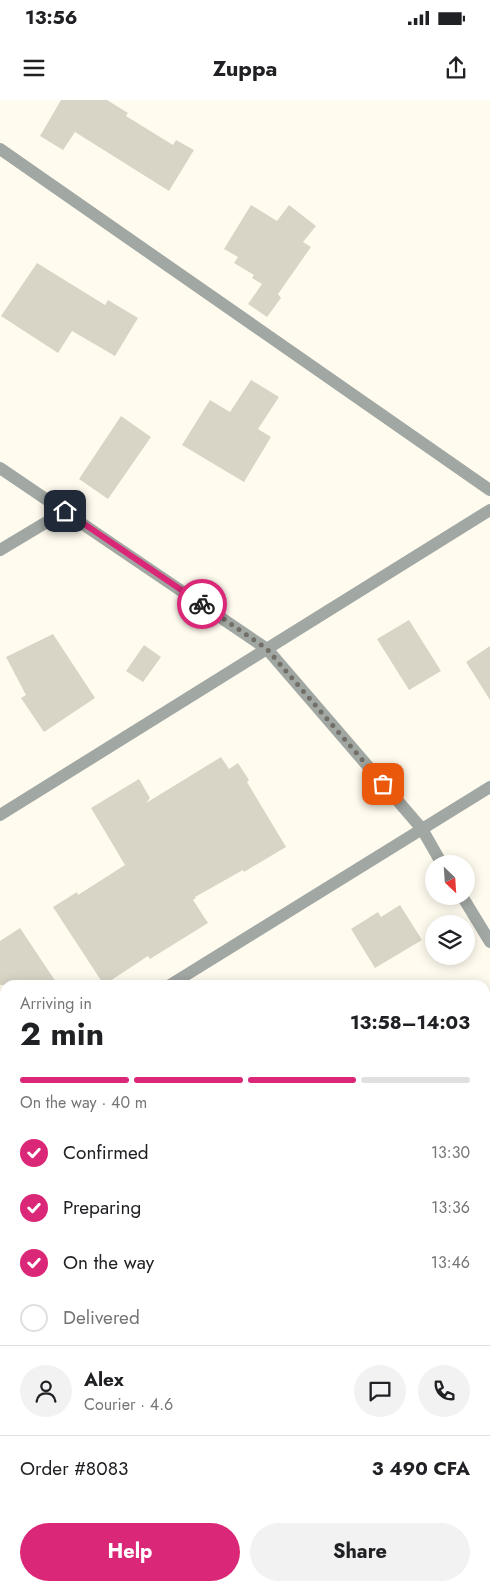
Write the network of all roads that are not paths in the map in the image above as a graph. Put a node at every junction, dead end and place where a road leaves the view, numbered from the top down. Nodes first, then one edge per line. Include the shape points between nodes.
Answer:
1 (0, 149) edge
2 (0, 468) edge
3 (490, 490) edge
4 (490, 510) edge
5 (65, 511) junction
6 (0, 550) edge
7 (267, 649) junction
8 (490, 787) edge
9 (0, 815) edge
10 (422, 830) junction
11 (437, 855) edge
12 (467, 905) edge
13 (490, 942) edge
14 (178, 980) edge

1 - 3 street
2 - 5 street
4 - 7 street
5 - 6 street
5 - 7 street
7 - 9 street
7 - 10 street
8 - 10 street
10 - 11 street
10 - 14 street
12 - 13 street

